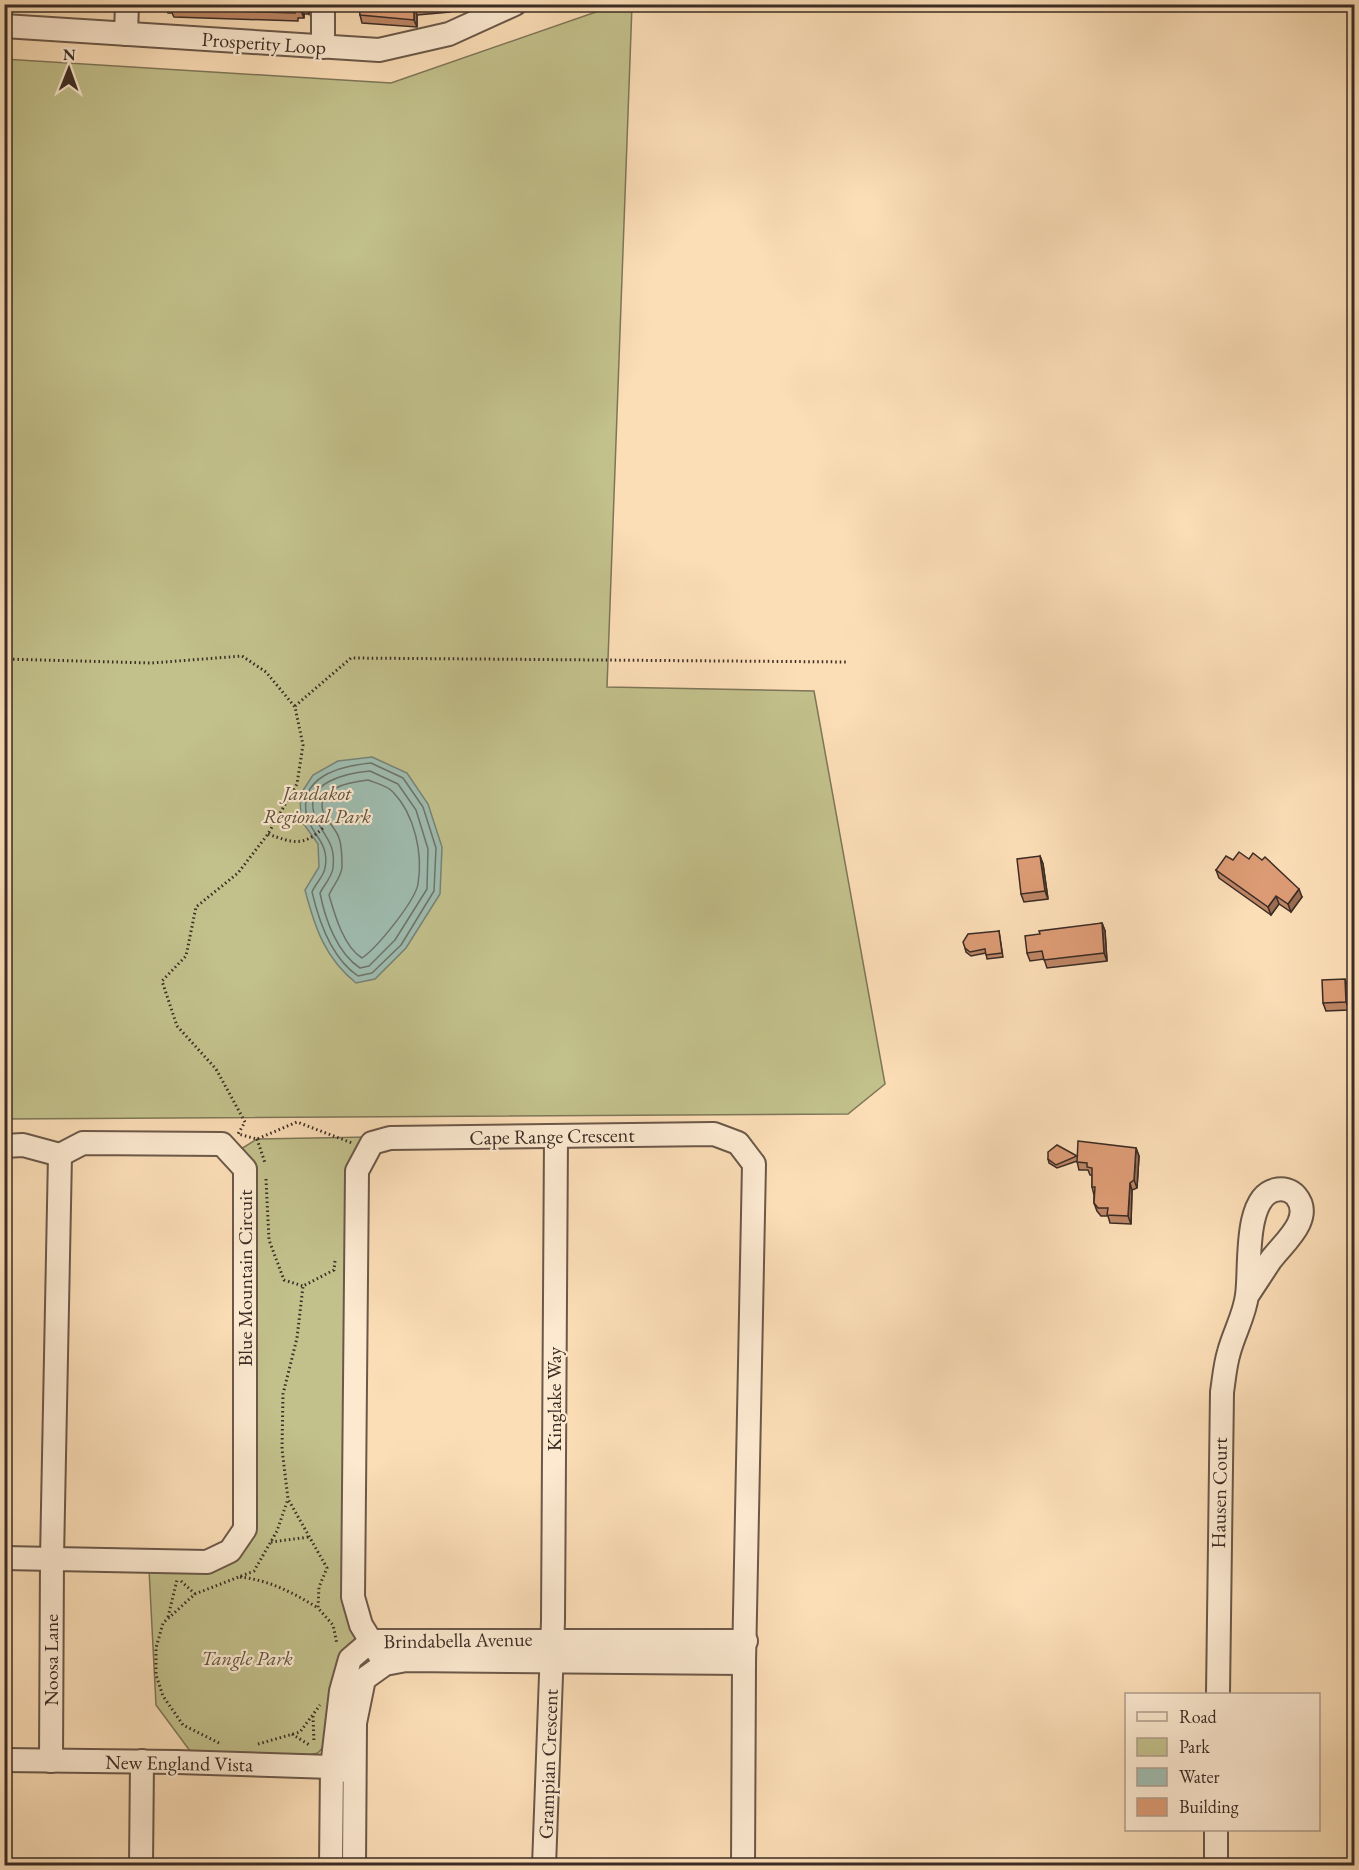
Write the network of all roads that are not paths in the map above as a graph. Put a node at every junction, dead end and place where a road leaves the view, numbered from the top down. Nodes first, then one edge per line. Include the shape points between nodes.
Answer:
1 (127, 4) edge
2 (323, 4) edge
3 (515, 4) edge
4 (4, 26) edge
5 (126, 34) junction
6 (323, 47) junction
7 (556, 1136) junction
8 (4, 1146) edge
9 (60, 1155) junction
10 (1247, 1296) dead end
11 (4, 1558) edge
12 (52, 1558) junction
13 (553, 1639) junction
14 (371, 1641) junction
15 (745, 1652) junction
16 (551, 1662) junction
17 (385, 1664) junction
18 (1218, 1693) edge
19 (4, 1760) edge
20 (51, 1761) junction
21 (142, 1761) junction
22 (343, 1770) junction
23 (1216, 1831) edge
24 (141, 1866) edge
25 (331, 1866) edge
26 (354, 1866) edge
27 (544, 1866) edge
28 (743, 1866) edge
29 (1216, 1866) edge

1 - 5 street
2 - 6 street
3 - 6 street, Prosperity Loop via 449,34 379,51
4 - 5 street, Prosperity Loop
5 - 6 street, Prosperity Loop
7 - 13 street, Kinglake Way
7 - 14 street, Cape Range Crescent via 390,1138 372,1143 357,1171 353,1597 361,1625
7 - 15 street, Cape Range Crescent via 714,1134 738,1143 754,1164
8 - 9 street via 23,1146
9 - 12 street
9 - 12 street, Blue Mountain Circuit via 83,1143 222,1144 245,1169 245,1529 230,1551 207,1562
10 - 18 street, Hausen Court via 1228,1353 1222,1392
11 - 12 street, Blue Mountain Circuit
12 - 20 street, Noosa Lane
13 - 14 street, Brindabella Avenue
13 - 15 street, Brindabella Avenue
13 - 16 street, Kinglake Way
14 - 17 street, Cape Range Crescent
14 - 22 street, Brindabella Avenue via 350,1659 341,1690
15 - 16 street, Brindabella Avenue
15 - 28 street
16 - 17 street, Brindabella Avenue via 406,1660
16 - 27 street, Grampian Crescent
17 - 22 street, Brindabella Avenue via 364,1679
19 - 20 street, New England Vista
20 - 21 street, New England Vista
21 - 22 street, New England Vista
21 - 24 street
22 - 25 street, Brindabella Avenue
22 - 26 street, Brindabella Avenue
23 - 29 street

